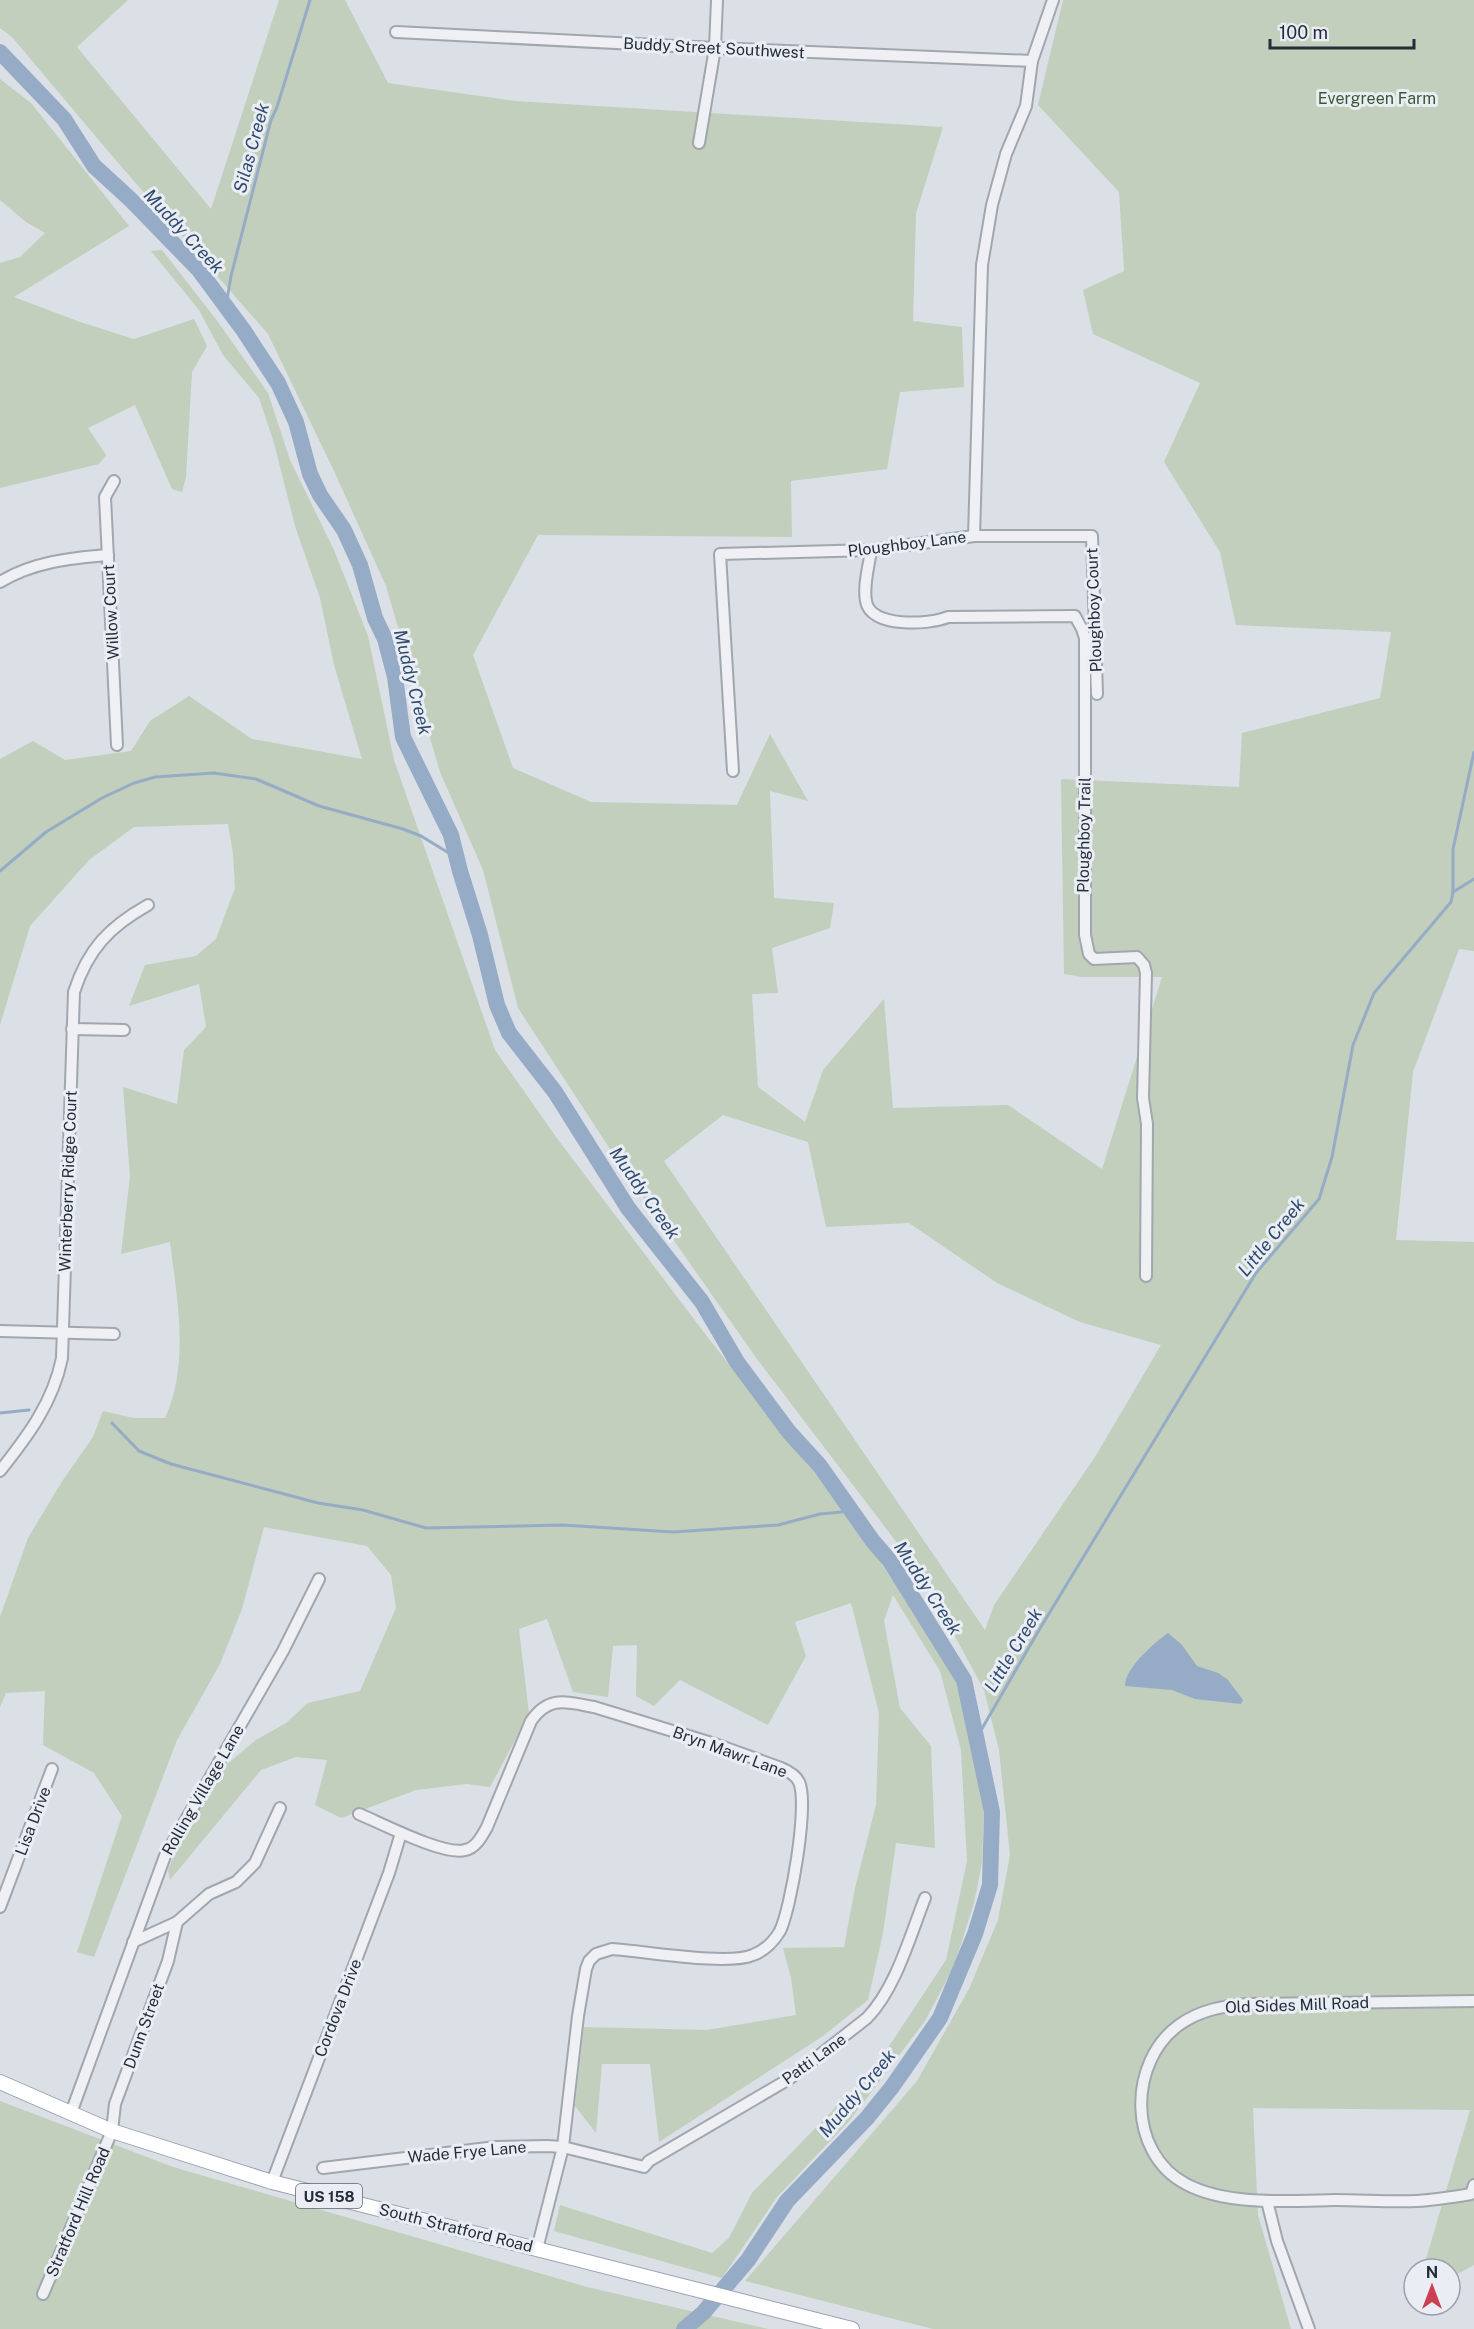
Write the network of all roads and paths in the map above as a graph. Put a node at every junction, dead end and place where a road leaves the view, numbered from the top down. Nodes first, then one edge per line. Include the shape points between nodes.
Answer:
1 (717, 0) edge
2 (1053, 0) edge
3 (396, 32) dead end
4 (715, 48) junction
5 (1032, 61) junction
6 (699, 143) dead end
7 (114, 481) dead end
8 (974, 536) junction
9 (871, 550) junction
10 (108, 555) junction
11 (0, 582) edge
12 (1097, 694) dead end
13 (117, 745) dead end
14 (733, 771) dead end
15 (148, 905) dead end
16 (72, 1029) junction
17 (124, 1030) dead end
18 (1146, 1276) dead end
19 (0, 1331) edge
20 (64, 1332) junction
21 (114, 1334) dead end
22 (0, 1472) edge
23 (320, 1579) dead end
24 (52, 1768) dead end
25 (280, 1808) dead end
26 (359, 1814) dead end
27 (401, 1833) junction
28 (925, 1898) dead end
29 (0, 1906) edge
30 (177, 1922) junction
31 (133, 1942) junction
32 (1474, 2001) edge
33 (0, 2082) edge
34 (71, 2113) junction
35 (112, 2131) junction
36 (563, 2147) junction
37 (644, 2167) joint
38 (323, 2168) dead end
39 (272, 2182) junction
40 (1473, 2190) edge
41 (1267, 2201) junction
42 (537, 2249) junction
43 (44, 2294) dead end
44 (852, 2329) edge
45 (1309, 2329) edge

1 - 4 street
2 - 5 street, Ploughboy Lane
3 - 4 street, Buddy Street Southwest
4 - 5 street, Buddy Street Southwest
4 - 6 street
5 - 8 street, Ploughboy Lane via 1026,106 1006,154 982,264
7 - 10 street, Willow Court via 105,497
8 - 9 street, Ploughboy Lane
8 - 12 street, Ploughboy Court via 1092,536
9 - 14 street, Ploughboy Lane via 720,554
9 - 18 street, Ploughboy Trail via 866,603 874,615 885,620 1075,616 1082,629 1086,694 1084,935 1094,959 1137,957 1146,973
10 - 11 street via 48,562
10 - 13 street, Willow Court
15 - 16 street, Winterberry Ridge Court via 106,933 86,961 74,992
16 - 17 street
16 - 20 street, Winterberry Ridge Court
19 - 20 street
20 - 21 street
20 - 22 street, Winterberry Ridge Court via 51,1394 35,1425
23 - 31 street, Rolling Village Lane via 165,1856
24 - 29 street, Lisa Drive
25 - 30 street via 255,1863 236,1882 209,1894
26 - 27 street, Bryn Mawr Lane
27 - 36 street, Bryn Mawr Lane via 459,1851 474,1845 487,1827 531,1721 543,1707 554,1703 594,1707 682,1734 781,1768 799,1782 800,1825 788,1901 779,1932 767,1946 752,1956 727,1959 612,1949 589,1961 578,2016
27 - 39 street, Cordova Drive
28 - 37 street, Patti Lane via 890,1986 867,2018 789,2079
30 - 31 street
30 - 35 street, Dunn Street via 168,1960 115,2104
31 - 34 street, Rolling Village Lane
32 - 41 street, Old Sides Mill Road via 1248,2004 1221,2007 1188,2018 1168,2034 1147,2068 1141,2094 1144,2129 1155,2153 1174,2176 1197,2189
33 - 34 main road, South Stratford Road / US 158
34 - 35 main road, South Stratford Road / US 158
35 - 39 main road, South Stratford Road / US 158
35 - 43 street, Stratford Hill Road
36 - 37 street, Wade Frye Lane
36 - 38 street, Wade Frye Lane via 496,2147
36 - 42 street, Bryn Mawr Lane
39 - 42 main road, South Stratford Road / US 158
40 - 41 street, Old Sides Mill Road via 1418,2201
41 - 45 street
42 - 44 main road, South Stratford Road / US 158

